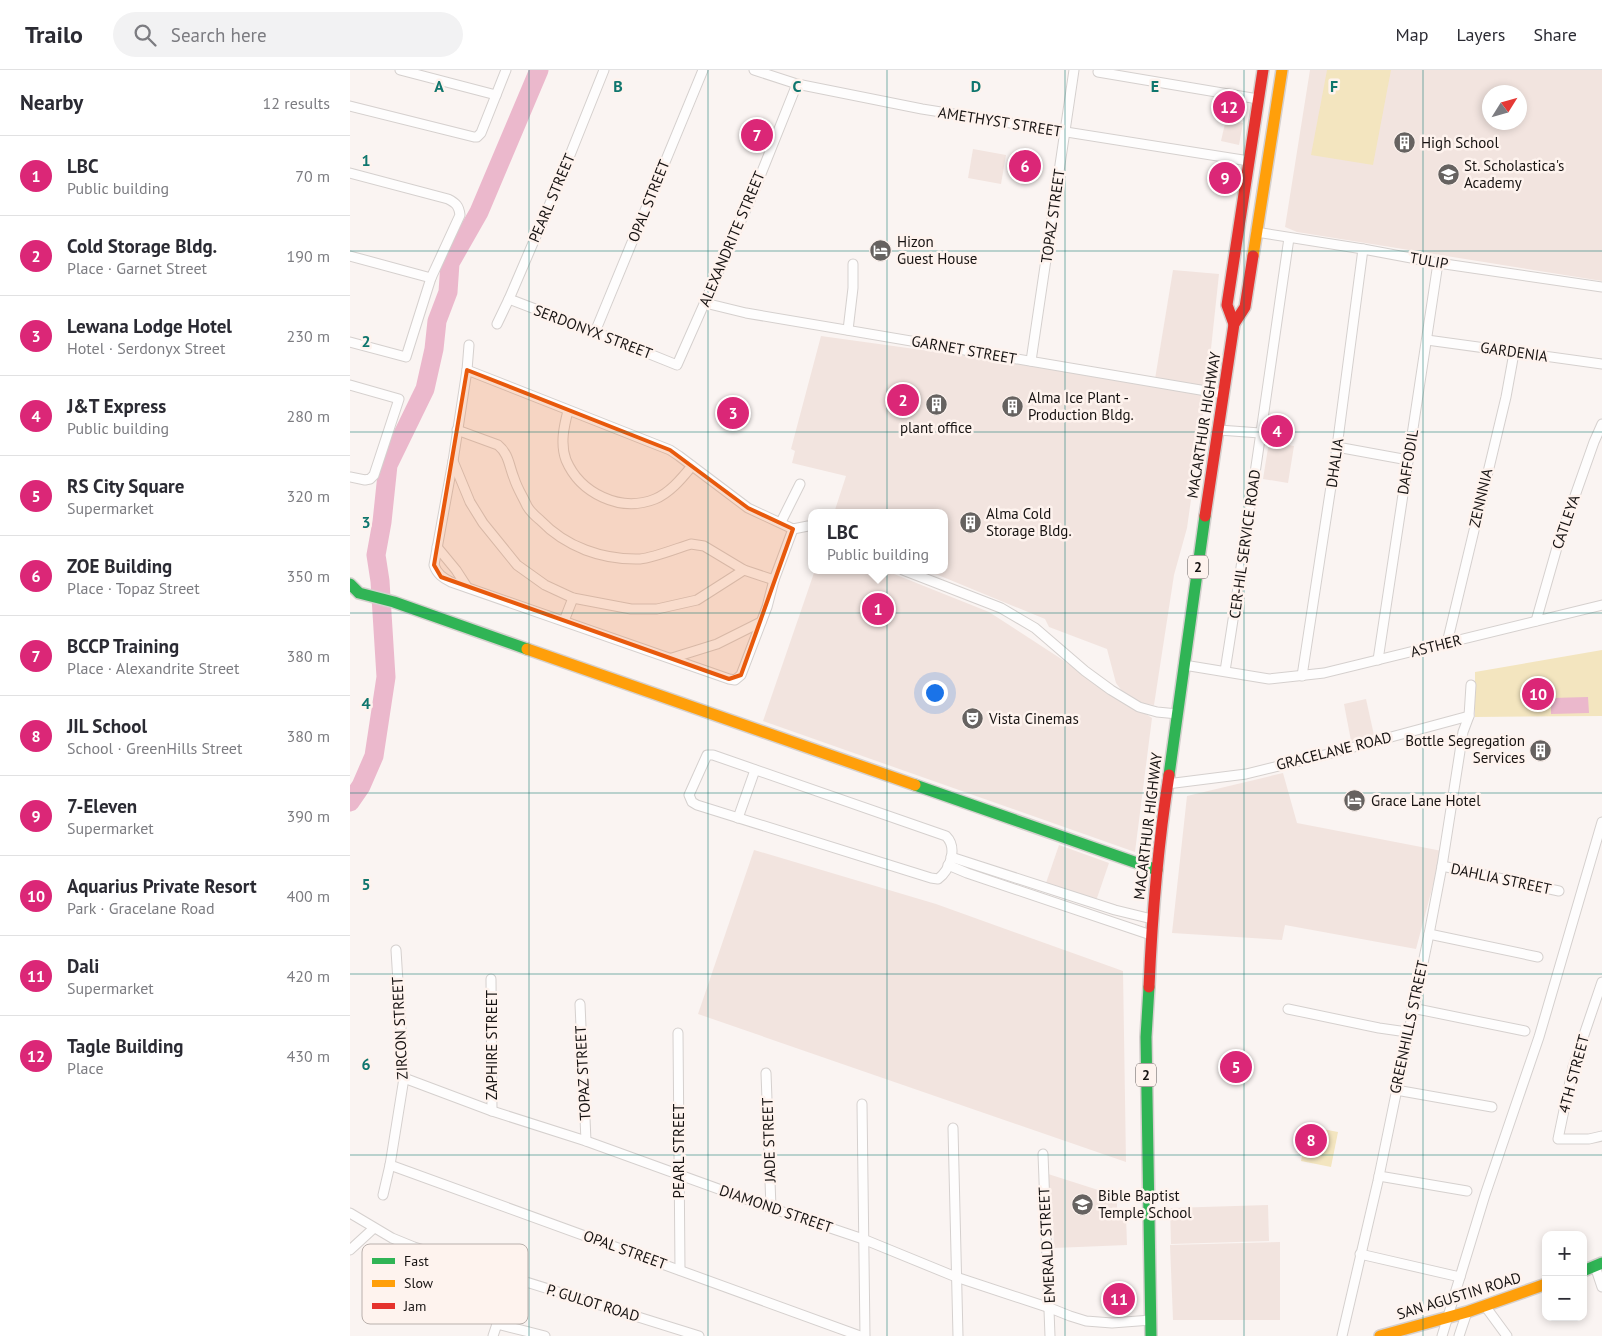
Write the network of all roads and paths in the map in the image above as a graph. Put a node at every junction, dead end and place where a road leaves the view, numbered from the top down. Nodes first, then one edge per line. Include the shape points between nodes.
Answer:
1 (400, 70) edge
2 (506, 70) edge
3 (604, 70) edge
4 (703, 70) edge
5 (754, 70) edge
6 (1074, 70) edge
7 (1263, 70) edge
8 (1282, 70) edge
9 (1098, 72) dead end
10 (797, 84) junction
11 (496, 95) junction
12 (1258, 99) junction
13 (350, 106) edge
14 (1065, 133) junction
15 (1249, 162) junction
16 (350, 173) edge
17 (1256, 232) junction
18 (1289, 238) junction
19 (1363, 249) junction
20 (350, 256) edge
21 (853, 264) dead end
22 (1438, 264) junction
23 (431, 278) junction
24 (1602, 287) edge
25 (509, 299) junction
26 (705, 303) junction
27 (496, 324) dead end
28 (1234, 324) junction
29 (848, 330) junction
30 (595, 332) junction
31 (1427, 340) junction
32 (350, 342) edge
33 (469, 344) dead end
34 (1514, 353) junction
35 (1031, 361) junction
36 (1602, 364) edge
37 (677, 365) joint
38 (467, 370) junction
39 (350, 385) edge
40 (1224, 394) junction
41 (568, 411) junction
42 (1602, 424) edge
43 (457, 430) junction
44 (1219, 430) junction
45 (1260, 433) junction
46 (1337, 447) junction
47 (1408, 460) junction
48 (454, 461) junction
49 (692, 466) junction
50 (350, 477) edge
51 (800, 484) dead end
52 (781, 522) junction
53 (808, 526) edge
54 (794, 529) junction
55 (437, 546) junction
56 (744, 570) junction
57 (913, 574) edge
58 (774, 580) junction
59 (350, 584) edge
60 (467, 586) junction
61 (355, 594) edge
62 (573, 598) junction
63 (1602, 605) edge
64 (564, 621) junction
65 (1536, 621) junction
66 (761, 622) junction
67 (1447, 643) junction
68 (672, 658) junction
69 (1378, 660) junction
70 (1184, 665) junction
71 (1226, 671) junction
72 (1302, 676) junction
73 (1471, 685) dead end
74 (1178, 714) junction
75 (1469, 716) junction
76 (755, 770) junction
77 (1167, 784) junction
78 (738, 818) junction
79 (1602, 822) edge
80 (950, 861) junction
81 (1442, 866) junction
82 (1157, 870) junction
83 (1559, 892) dead end
84 (1152, 919) junction
85 (1151, 934) junction
86 (1429, 934) junction
87 (396, 950) dead end
88 (1538, 957) dead end
89 (491, 979) dead end
90 (1602, 982) edge
91 (580, 1004) dead end
92 (1412, 1008) junction
93 (1288, 1009) dead end
94 (1525, 1031) dead end
95 (1407, 1032) junction
96 (678, 1033) dead end
97 (766, 1072) dead end
98 (404, 1078) junction
99 (1396, 1090) junction
100 (862, 1104) dead end
101 (1492, 1107) dead end
102 (492, 1112) junction
103 (953, 1128) dead end
104 (1602, 1136) edge
105 (586, 1141) junction
106 (1043, 1154) dead end
107 (390, 1165) junction
108 (679, 1174) junction
109 (1379, 1176) junction
110 (1466, 1190) dead end
111 (383, 1195) dead end
112 (770, 1208) junction
113 (350, 1213) edge
114 (374, 1228) junction
115 (863, 1239) junction
116 (407, 1244) edge
117 (350, 1250) edge
118 (1360, 1254) junction
119 (1598, 1265) edge
120 (680, 1270) junction
121 (956, 1276) junction
122 (1460, 1276) junction
123 (528, 1283) edge
124 (1542, 1285) edge
125 (1602, 1287) edge
126 (1485, 1306) junction
127 (1050, 1308) junction
128 (1467, 1312) junction
129 (1448, 1317) junction
130 (1151, 1320) junction
131 (492, 1336) edge
132 (545, 1336) edge
133 (699, 1336) edge
134 (860, 1336) edge
135 (865, 1336) edge
136 (958, 1336) edge
137 (1050, 1336) edge
138 (1151, 1336) edge
139 (1342, 1336) edge
140 (1380, 1336) edge
141 (1442, 1336) edge
142 (1459, 1336) edge
143 (1508, 1336) edge

1 - 11 street
2 - 11 street
3 - 25 street, PEARL STREET
4 - 30 street, OPAL STREET
5 - 10 street, AMETHYST STREET
6 - 14 street, TOPAZ STREET
7 - 12 main road, MACARTHUR HIGHWAY / 2
8 - 17 main road, MACARTHUR HIGHWAY / 2
9 - 12 street
10 - 14 street, AMETHYST STREET
10 - 26 street, ALEXANDRITE STREET
11 - 13 street via 481,133 474,137
12 - 15 main road, MACARTHUR HIGHWAY / 2
14 - 15 street, AMETHYST STREET
14 - 35 street, TOPAZ STREET
15 - 28 main road, MACARTHUR HIGHWAY / 2 via 1227,305
16 - 23 street via 456,203 460,214
17 - 18 street, TULIP
17 - 28 main road, MACARTHUR HIGHWAY / 2 via 1245,307
18 - 19 street, TULIP
18 - 45 street, CER-HIL SERVICE ROAD
19 - 22 street, TULIP
19 - 46 street, DHALIA
20 - 23 street
21 - 29 street
22 - 24 street, TULIP
22 - 31 street, DAFFODIL
23 - 32 street via 406,357
25 - 27 street, PEARL STREET
25 - 30 street, SERDONYX STREET
26 - 29 street, GARNET STREET
26 - 37 street, ALEXANDRITE STREET
28 - 40 main road, MACARTHUR HIGHWAY / 2
29 - 35 street, GARNET STREET
30 - 37 street, SERDONYX STREET
31 - 34 street, GARDENIA
31 - 47 street, DAFFODIL
33 - 38 street
34 - 36 street, GARDENIA
34 - 67 street, ZENNNIA
35 - 40 street, GARNET STREET
38 - 41 street
38 - 43 street
39 - 50 street via 399,399 374,475 365,480
40 - 44 main road, MACARTHUR HIGHWAY / 2
41 - 49 street via 670,450
41 - 49 street via 563,441 566,459 577,479 601,498 624,503 656,499 673,487
42 - 65 street, CATLEYA via 1552,561
43 - 48 street
43 - 56 street via 503,449 529,509 564,541 584,550 641,559 698,544
44 - 45 street
44 - 70 main road, MACARTHUR HIGHWAY / 2
45 - 71 street, CER-HIL SERVICE ROAD
46 - 47 street
46 - 72 street, DHALIA
47 - 69 street, DAFFODIL
48 - 55 street
48 - 62 street via 470,502 516,565 545,585
49 - 52 street via 748,508
51 - 52 street
52 - 54 street
53 - 54 street
54 - 58 street
55 - 60 street
55 - 60 street via 435,570 441,577
56 - 58 street
56 - 62 street via 697,600 656,610
57 - 74 street via 1001,608 1035,628 1085,671 1139,707
58 - 66 street
59 - 61 main road
60 - 64 street
61 - 82 main road via 394,602
62 - 64 street
63 - 65 street, ASTHER
64 - 68 street
65 - 67 street, ASTHER
66 - 68 street via 717,644
66 - 68 street via 741,675 735,680
67 - 69 street, ASTHER
69 - 72 street, ASTHER
70 - 71 street, ASTHER
70 - 74 main road, MACARTHUR HIGHWAY / 2
71 - 72 street, ASTHER via 1269,679
73 - 75 street
74 - 77 main road, MACARTHUR HIGHWAY / 2
75 - 77 street, GRACELANE ROAD via 1246,774
75 - 81 street, GREENHILLS STREET via 1463,732
76 - 78 street
76 - 78 street via 707,755 689,795 697,805
76 - 80 street via 946,836 953,849
77 - 82 main road, MACARTHUR HIGHWAY / 2
78 - 80 street via 931,878 938,879 944,875
79 - 122 street via 1539,1037
80 - 84 street
80 - 85 street via 970,875
81 - 83 street, DAHLIA STREET
81 - 86 street, GREENHILLS STREET
82 - 84 main road, MACARTHUR HIGHWAY / 2
84 - 85 main road, MACARTHUR HIGHWAY / 2
85 - 130 main road, MACARTHUR HIGHWAY / 2 via 1146,1036
86 - 88 street
86 - 92 street, GREENHILLS STREET
87 - 98 street, ZIRCON STREET
89 - 102 street, ZAPHIRE STREET
90 - 104 street, 4TH STREET via 1573,1066 1558,1139
91 - 105 street, TOPAZ STREET
92 - 94 street
92 - 95 street, GREENHILLS STREET
93 - 95 street
95 - 99 street, GREENHILLS STREET
96 - 108 street, PEARL STREET
97 - 112 street, JADE STREET
98 - 102 street, DIAMOND STREET
98 - 107 street, ZIRCON STREET
99 - 101 street
99 - 109 street, GREENHILLS STREET
100 - 115 street
102 - 105 street, DIAMOND STREET
103 - 121 street
105 - 108 street, DIAMOND STREET
106 - 127 street, EMERALD STREET
107 - 111 street, ZIRCON STREET
107 - 120 street, OPAL STREET
108 - 112 street, DIAMOND STREET
108 - 120 street, PEARL STREET
109 - 110 street
109 - 118 street, GREENHILLS STREET
112 - 115 street, DIAMOND STREET
113 - 114 street, P. GULOT ROAD
114 - 116 street, P. GULOT ROAD
114 - 117 street
115 - 121 street, DIAMOND STREET
115 - 135 street
118 - 122 street
118 - 139 street, GREENHILLS STREET
119 - 125 street
120 - 134 street, OPAL STREET
121 - 127 street, DIAMOND STREET
121 - 136 street
122 - 129 street
123 - 133 street, P. GULOT ROAD
124 - 126 main road, SAN AGUSTIN ROAD
126 - 128 main road, SAN AGUSTIN ROAD
126 - 143 street
127 - 130 street, DIAMOND STREET via 1086,1321
127 - 137 street, EMERALD STREET
128 - 129 main road, SAN AGUSTIN ROAD
128 - 142 street
129 - 140 main road, SAN AGUSTIN ROAD
129 - 141 street
130 - 138 main road, MACARTHUR HIGHWAY / 2
131 - 132 street via 497,1324

